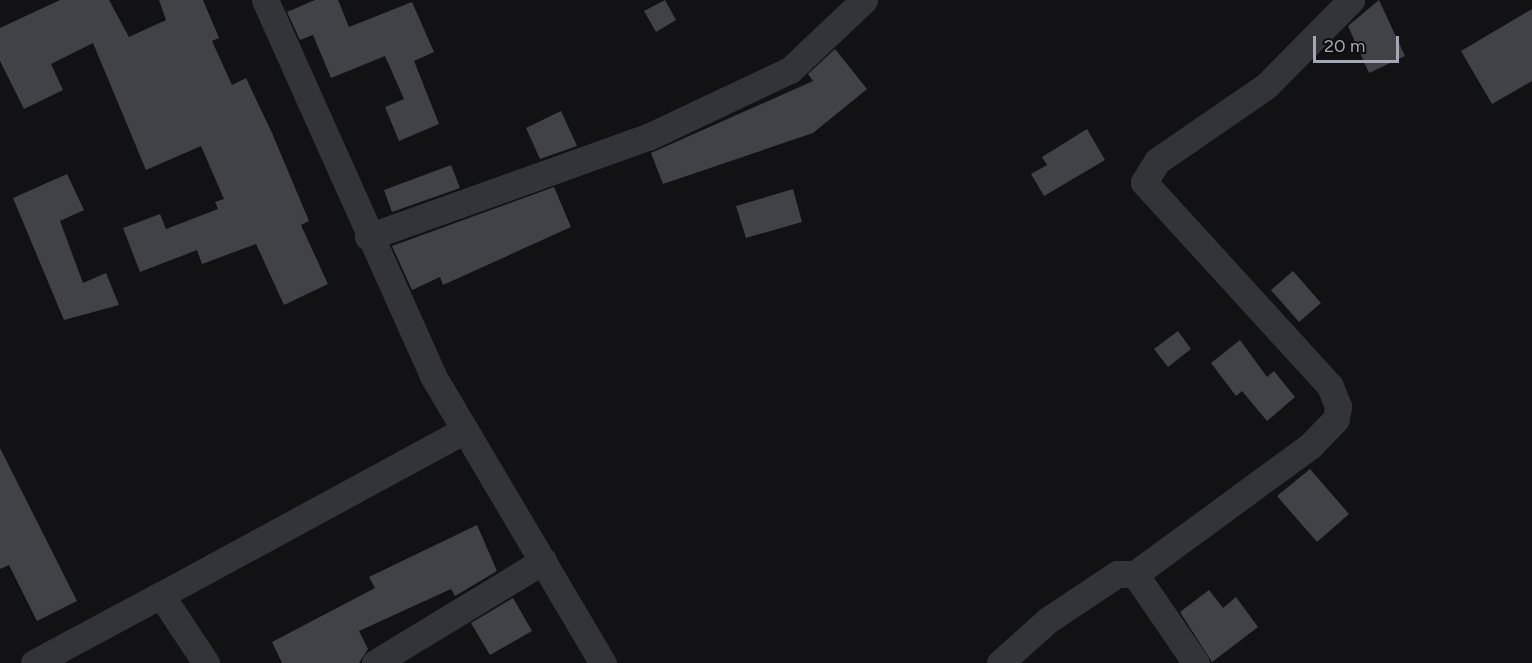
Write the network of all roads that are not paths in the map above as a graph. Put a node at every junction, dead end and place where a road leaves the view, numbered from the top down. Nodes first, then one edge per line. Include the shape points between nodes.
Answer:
1 (265, 0) edge
2 (864, 0) edge
3 (1351, 0) edge
4 (368, 237) junction
5 (465, 430) junction
6 (543, 561) junction
7 (1135, 574) junction
8 (161, 595) junction
9 (34, 663) edge
10 (206, 663) edge
11 (375, 663) edge
12 (603, 663) edge
13 (1000, 663) edge
14 (1196, 663) edge

1 - 4 street
2 - 4 street via 790,70 648,137
3 - 7 street via 1266,86 1157,161 1144,182 1330,386 1338,406 1336,419 1311,445
4 - 5 street via 433,376
5 - 6 street
5 - 8 street
6 - 11 street
6 - 12 street
7 - 13 street via 1117,574 1048,620
7 - 14 street
8 - 9 street
8 - 10 street

